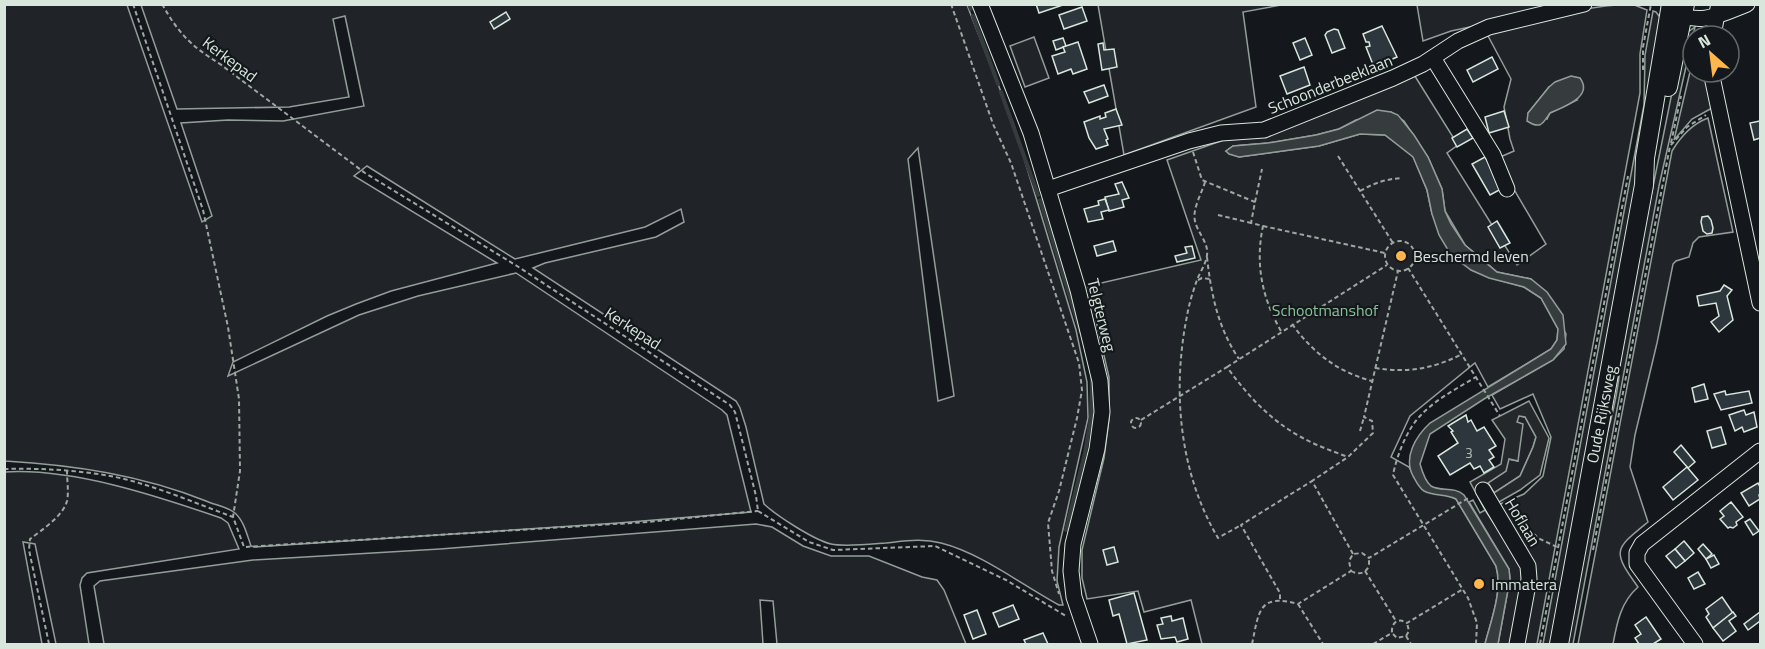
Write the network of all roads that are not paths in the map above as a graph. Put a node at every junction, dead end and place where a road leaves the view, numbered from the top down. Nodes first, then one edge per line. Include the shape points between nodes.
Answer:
1 (980, 4) edge
2 (1584, 4) edge
3 (1747, 4) edge
4 (1675, 7) edge
5 (1718, 8) edge
6 (1715, 24) edge
7 (1433, 58) junction
8 (1713, 84) edge
9 (1048, 189) junction
10 (1507, 189) dead end
11 (1761, 303) edge
12 (1761, 451) edge
13 (1479, 492) road end
14 (1090, 645) edge
15 (1517, 645) edge
16 (1559, 645) edge
17 (1695, 645) edge

1 - 9 street, Telgterweg via 1031,133
2 - 7 street, Schoonderbeeklaan via 1489,27
3 - 5 street
4 - 5 street via 1701,19
4 - 16 main road, Oude Rijksweg
5 - 6 street
7 - 9 street, Schoonderbeeklaan via 1264,130 1221,133 1189,141
7 - 10 street via 1492,155
8 - 11 street
9 - 14 street, Telgterweg via 1100,381 1102,412 1097,449 1073,543 1071,571 1074,597
12 - 17 street via 1642,544 1637,553 1637,564
13 - 15 street, Hoflaan via 1528,566

